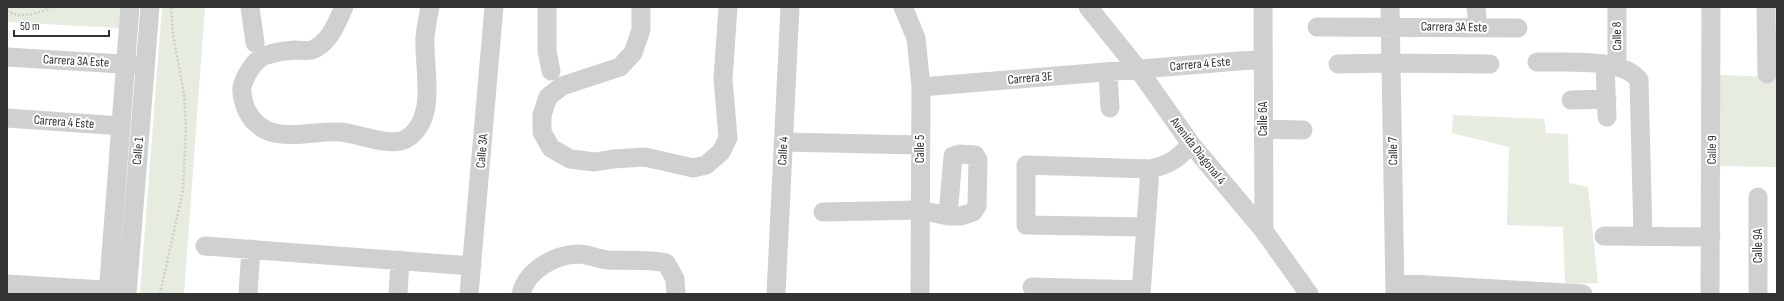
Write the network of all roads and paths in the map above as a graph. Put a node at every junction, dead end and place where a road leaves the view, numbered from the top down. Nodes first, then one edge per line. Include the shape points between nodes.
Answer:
1 (51, 7) edge
2 (130, 7) edge
3 (150, 7) edge
4 (171, 7) edge
5 (250, 7) edge
6 (344, 7) edge
7 (430, 7) edge
8 (494, 7) edge
9 (547, 7) edge
10 (640, 7) edge
11 (728, 7) edge
12 (790, 7) edge
13 (903, 7) edge
14 (1088, 7) edge
15 (1263, 7) edge
16 (1617, 7) edge
17 (1711, 7) edge
18 (1766, 7) edge
19 (7, 11) edge
20 (1480, 14) edge
21 (1391, 17) edge
22 (1317, 27) dead end
23 (1518, 28) dead end
24 (255, 42) dead end
25 (7, 57) edge
26 (1263, 59) junction
27 (1537, 62) dead end
28 (1391, 63) junction
29 (126, 64) junction
30 (1338, 64) dead end
31 (1490, 64) dead end
32 (1611, 65) junction
33 (145, 66) junction
34 (1138, 69) junction
35 (551, 71) dead end
36 (1108, 72) junction
37 (1767, 74) dead end
38 (921, 87) junction
39 (1570, 100) dead end
40 (1110, 108) dead end
41 (7, 118) edge
42 (121, 126) junction
43 (1263, 129) junction
44 (1303, 130) dead end
45 (783, 142) junction
46 (1191, 144) junction
47 (920, 145) junction
48 (1150, 169) junction
49 (1758, 197) dead end
50 (920, 210) junction
51 (823, 212) dead end
52 (948, 216) dead end
53 (1145, 227) junction
54 (1264, 231) junction
55 (1604, 236) dead end
56 (1643, 236) junction
57 (1711, 237) junction
58 (205, 246) dead end
59 (251, 249) junction
60 (400, 260) junction
61 (472, 266) junction
62 (7, 284) edge
63 (1032, 287) dead end
64 (1395, 289) edge
65 (108, 292) edge
66 (1141, 292) edge
67 (127, 293) edge
68 (160, 294) edge
69 (248, 294) edge
70 (398, 294) edge
71 (469, 294) edge
72 (522, 294) edge
73 (676, 294) edge
74 (776, 294) edge
75 (920, 294) edge
76 (1309, 294) edge
77 (1583, 294) edge
78 (1710, 294) edge
79 (1758, 294) edge

1 - 19 path via 38,14 24,15
2 - 29 street, Calle 1
3 - 33 street, Calle 1
4 - 68 path via 173,34 184,94 186,127 182,190
5 - 24 street
6 - 7 street via 328,38 312,50 278,52 261,57 248,73 242,88 245,107 251,118 264,130 279,135 341,132 390,141 405,140 420,127 426,106 425,38
8 - 61 street, Calle 3A
9 - 35 street via 547,51
10 - 11 street via 641,30 633,53 620,67 562,86 548,97 542,115 542,132 551,148 570,159 595,162 613,158 645,157 693,168 706,165 721,152 728,138 723,79
12 - 45 street, Calle 4
13 - 38 street, Calle 5 via 916,38
14 - 34 street, Avenida Diagonal 4
15 - 26 street, Calle 6A
16 - 32 street, Calle 8
17 - 57 street, Calle 9
18 - 37 street
20 - 21 street
21 - 22 street
21 - 23 street, Carrera 3A Este via 1401,26
21 - 28 street, Calle 7
25 - 29 street, Carrera 3A Este
26 - 34 street, Carrera 4 Este
26 - 43 street, Calle 6A
27 - 32 street
28 - 30 street
28 - 31 street
28 - 64 street, Calle 7
29 - 33 street, Carrera 3A Este
29 - 42 street, Calle 1
32 - 39 street, Calle 8 via 1607,108
32 - 56 street via 1634,73 1639,80
33 - 67 street, Calle 1
34 - 36 street, Carrera 3E
34 - 46 street, Avenida Diagonal 4
36 - 38 street, Carrera 3E
36 - 40 street
38 - 47 street, Calle 5
41 - 42 street, Carrera 4 Este
42 - 65 street, Calle 1
43 - 44 street
43 - 54 street, Calle 6A
45 - 47 street
45 - 74 street, Calle 4
46 - 48 street via 1179,158
46 - 54 street, Avenida Diagonal 4
47 - 50 street, Calle 5
48 - 53 street
48 - 53 street via 1026,165 1026,225
49 - 79 street, Calle 9A
50 - 51 street
50 - 52 street
50 - 75 street, Calle 5
53 - 66 street
54 - 76 street, Avenida Diagonal 4
55 - 56 street
56 - 57 street
57 - 78 street, Calle 9
58 - 59 street
59 - 60 street
59 - 69 street
60 - 61 street
60 - 70 street
61 - 71 street, Calle 3A
62 - 65 street
63 - 66 street
64 - 77 street
65 - 67 street
72 - 73 street via 533,272 550,261 579,254 609,260 653,260 666,263 675,279

